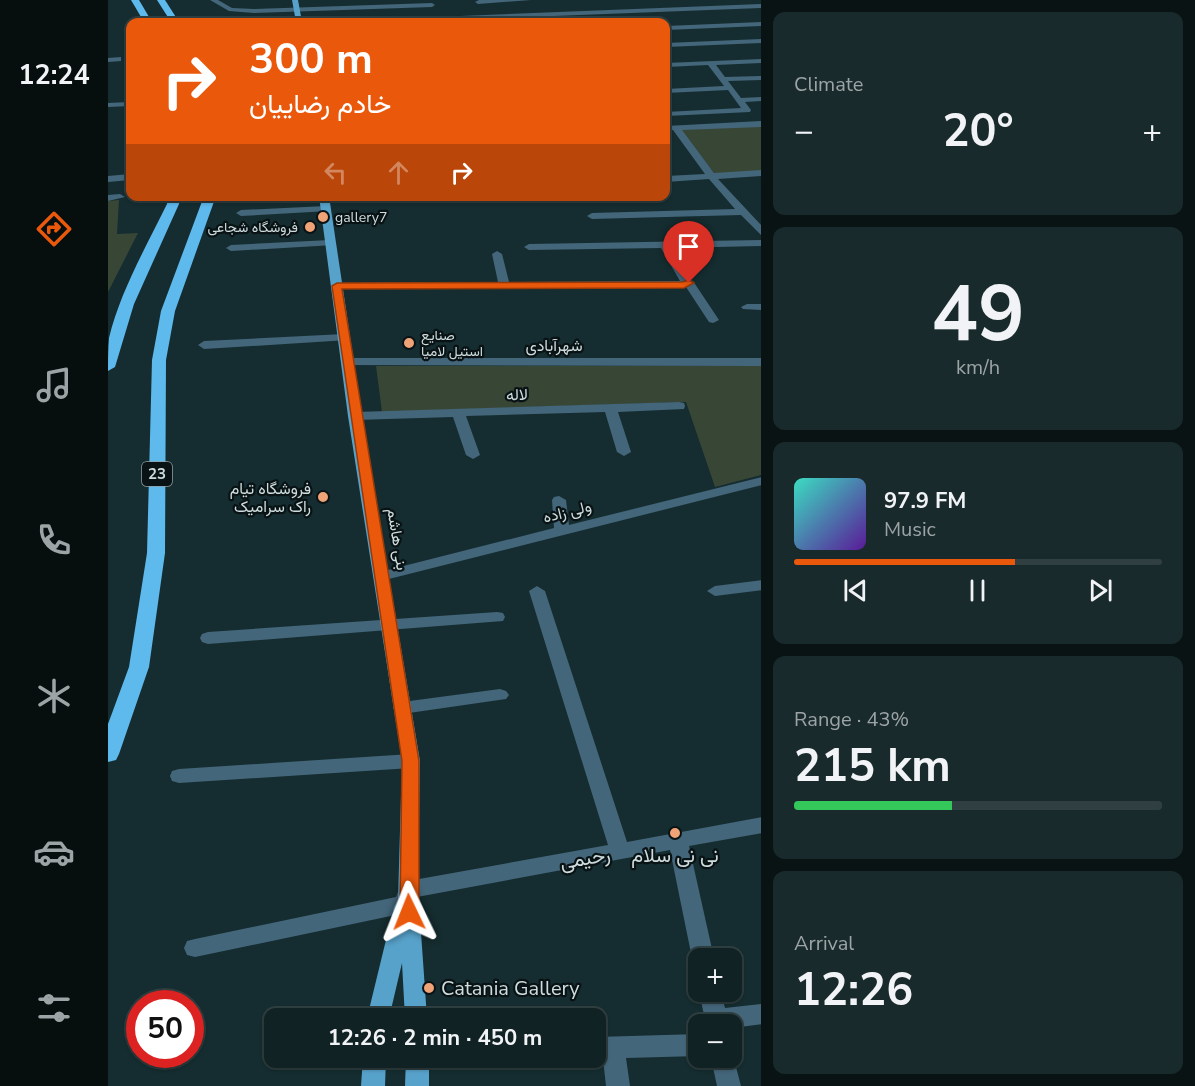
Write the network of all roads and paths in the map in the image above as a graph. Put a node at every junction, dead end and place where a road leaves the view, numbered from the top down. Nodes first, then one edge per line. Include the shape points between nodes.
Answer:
1 (135, 0) edge
2 (161, 0) edge
3 (213, 0) edge
4 (296, 0) edge
5 (301, 0) edge
6 (515, 0) edge
7 (528, 0) edge
8 (478, 2) dead end
9 (432, 5) dead end
10 (610, 6) dead end
11 (761, 6) edge
12 (749, 7) junction
13 (680, 9) junction
14 (297, 10) junction
15 (616, 12) junction
16 (146, 18) edge
17 (172, 18) edge
18 (298, 18) edge
19 (462, 18) edge
20 (622, 18) edge
21 (761, 21) edge
22 (761, 22) edge
23 (694, 27) junction
24 (670, 28) edge
25 (761, 40) edge
26 (670, 46) edge
27 (715, 53) junction
28 (118, 59) dead end
29 (108, 60) edge
30 (761, 61) edge
31 (710, 63) junction
32 (670, 65) edge
33 (761, 78) edge
34 (723, 79) junction
35 (730, 88) junction
36 (670, 91) edge
37 (761, 99) edge
38 (740, 100) junction
39 (126, 104) edge
40 (108, 105) edge
41 (670, 114) edge
42 (761, 124) edge
43 (671, 128) edge
44 (761, 173) edge
45 (711, 176) junction
46 (126, 177) edge
47 (108, 178) edge
48 (670, 179) edge
49 (120, 197) dead end
50 (108, 198) edge
51 (173, 201) edge
52 (208, 201) edge
53 (324, 202) edge
54 (744, 212) junction
55 (241, 213) dead end
56 (592, 216) dead end
57 (761, 232) edge
58 (330, 243) junction
59 (761, 243) edge
60 (664, 244) junction
61 (529, 247) dead end
62 (231, 248) dead end
63 (497, 254) dead end
64 (689, 283) junction
65 (337, 286) junction
66 (504, 286) junction
67 (761, 306) edge
68 (747, 308) dead end
69 (713, 320) dead end
70 (344, 338) junction
71 (204, 345) dead end
72 (347, 362) junction
73 (761, 362) edge
74 (108, 367) edge
75 (679, 406) dead end
76 (610, 408) junction
77 (458, 413) junction
78 (355, 416) junction
79 (624, 452) dead end
80 (473, 455) dead end
81 (761, 482) edge
82 (559, 500) dead end
83 (562, 531) junction
84 (381, 576) junction
85 (761, 586) edge
86 (537, 591) dead end
87 (715, 591) dead end
88 (497, 617) dead end
89 (389, 624) junction
90 (208, 638) dead end
91 (501, 695) dead end
92 (402, 708) junction
93 (108, 754) edge
94 (411, 761) junction
95 (179, 776) dead end
96 (761, 825) edge
97 (678, 841) junction
98 (620, 852) junction
99 (406, 897) junction
100 (195, 948) dead end
101 (701, 948) edge
102 (380, 1008) edge
103 (415, 1008) edge
104 (761, 1014) edge
105 (742, 1017) edge
106 (688, 1045) edge
107 (606, 1048) edge
108 (606, 1053) edge
109 (375, 1068) edge
110 (418, 1068) edge
111 (725, 1068) edge
112 (374, 1086) edge
113 (417, 1086) edge
114 (618, 1086) edge
115 (729, 1086) edge

1 - 16 highway
2 - 17 highway
3 - 14 street via 231,10
4 - 5 street
4 - 14 main road
6 - 7 street
6 - 8 street
9 - 14 street
10 - 15 street
11 - 12 street
12 - 13 street
12 - 21 street
13 - 15 street
13 - 23 street
14 - 18 main road
15 - 19 street
15 - 20 street
22 - 23 street
23 - 24 street
23 - 27 street
25 - 27 street
26 - 27 street
27 - 30 street
27 - 31 street
28 - 29 street
31 - 32 street
31 - 34 street
33 - 34 street
34 - 35 street
35 - 36 street
35 - 38 street
37 - 38 street
38 - 41 street via 747,110
39 - 40 street
42 - 43 street
43 - 45 street
44 - 45 street
45 - 48 street
45 - 54 street
46 - 47 street
49 - 50 street
51 - 74 highway via 128,300
52 - 93 highway, 23 via 168,312 159,360 156,553 139,667
53 - 55 street
53 - 58 main road, بنی هاشم
54 - 56 street
54 - 57 street
58 - 62 street
58 - 65 main road, بنی هاشم
59 - 60 street
60 - 61 street
60 - 64 street
63 - 66 street
64 - 66 street
64 - 69 street
65 - 66 street
65 - 70 main road, بنی هاشم
67 - 68 street
70 - 71 street
70 - 72 main road, بنی هاشم
72 - 73 street, شهرآبادی
72 - 78 main road, بنی هاشم
75 - 76 street, لاله
76 - 77 street, لاله
76 - 79 street
77 - 78 street, لاله
77 - 80 street
78 - 84 main road, بنی هاشم
81 - 83 street, ولی زاده
82 - 83 street
83 - 84 street, ولی زاده
84 - 89 main road, بنی هاشم
85 - 87 street
86 - 98 street
88 - 89 street
89 - 90 street
89 - 92 main road, بنی هاشم
91 - 92 street
92 - 94 main road, بنی هاشم
94 - 95 street
94 - 99 main road, بنی هاشم
96 - 97 street, رحیمی
97 - 98 street, رحیمی
97 - 101 street
98 - 99 street, رحیمی
99 - 100 street, رحیمی
99 - 102 main road, بنی هاشم
99 - 103 main road, بنی هاشم
104 - 105 street
106 - 107 street
108 - 114 street
109 - 112 main road
110 - 113 main road
111 - 115 street

